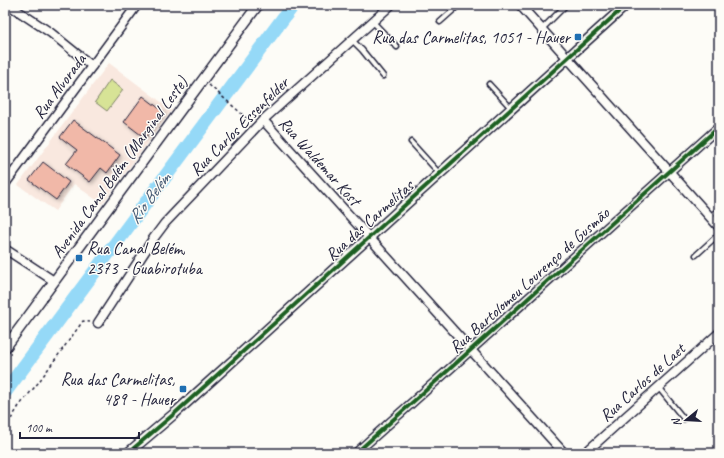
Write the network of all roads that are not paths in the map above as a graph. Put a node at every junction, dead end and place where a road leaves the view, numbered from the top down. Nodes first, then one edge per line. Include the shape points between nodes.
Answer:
1 (9, 5) edge
2 (137, 5) edge
3 (258, 5) edge
4 (391, 5) edge
5 (458, 5) edge
6 (520, 5) edge
7 (566, 5) edge
8 (626, 5) edge
9 (373, 22) junction
10 (440, 22) dead end
11 (542, 30) junction
12 (352, 40) junction
13 (397, 47) dead end
14 (567, 58) junction
15 (92, 66) junction
16 (383, 76) dead end
17 (488, 84) dead end
18 (512, 108) junction
19 (260, 123) junction
20 (719, 127) edge
21 (411, 142) dead end
22 (669, 172) junction
23 (439, 174) junction
24 (5, 184) edge
25 (719, 209) edge
26 (710, 217) junction
27 (719, 227) edge
28 (719, 234) edge
29 (369, 237) junction
30 (5, 249) edge
31 (696, 255) dead end
32 (54, 282) junction
33 (98, 323) road end
34 (719, 332) edge
35 (5, 348) edge
36 (471, 350) junction
37 (658, 387) junction
38 (684, 419) dead end
39 (128, 453) edge
40 (356, 453) edge
41 (564, 453) edge
42 (585, 453) edge

1 - 15 street via 51,33
2 - 15 street, Rua Alvorada
3 - 32 street, Avenida Canal Belém (Marginal Leste)
4 - 9 street, Rua Carlos Essenfelder
5 - 10 lane
6 - 11 street
7 - 11 lane
8 - 14 street, Rua das Carmelitas
9 - 12 street, Rua Carlos Essenfelder
9 - 13 lane
11 - 14 street
12 - 16 lane
12 - 19 street, Rua Carlos Essenfelder
14 - 18 street, Rua das Carmelitas
14 - 22 street
15 - 24 street, Rua Alvorada
17 - 18 lane
18 - 23 street, Rua das Carmelitas
19 - 29 street, Rua Waldemar Kost
19 - 33 street, Rua Carlos Essenfelder via 159,231
20 - 22 street, Rua Bartolomeu Lourenço de Gusmão
21 - 23 lane
22 - 26 street
22 - 36 street, Rua Bartolomeu Lourenço de Gusmão
23 - 29 street, Rua das Carmelitas
25 - 26 lane
26 - 27 street
28 - 31 lane
29 - 36 street, Rua Waldemar Kost
29 - 39 street, Rua das Carmelitas
30 - 32 street
32 - 35 street, Avenida Canal Belém (Marginal Leste)
34 - 37 street, Rua Carlos de Laet
36 - 40 street, Rua Bartolomeu Lourenço de Gusmão
36 - 41 street, Rua Waldemar Kost
37 - 38 lane
37 - 42 street, Rua Carlos de Laet

